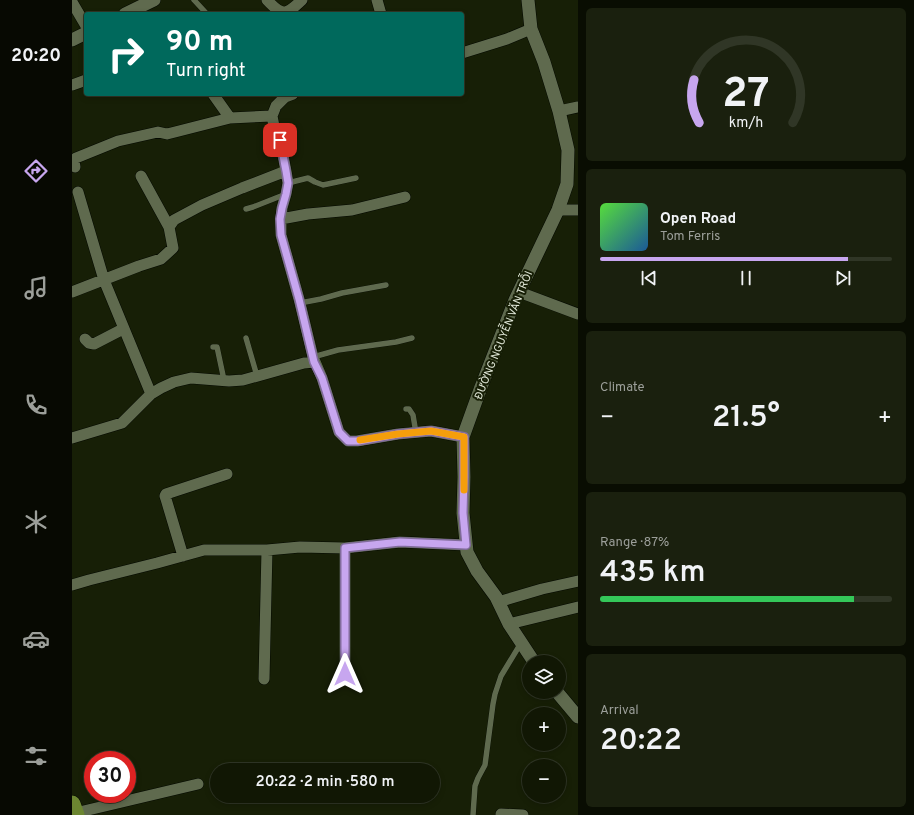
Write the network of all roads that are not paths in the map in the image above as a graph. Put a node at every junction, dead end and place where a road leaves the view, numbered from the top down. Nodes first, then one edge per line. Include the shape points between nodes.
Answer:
1 (154, 0) edge
2 (194, 0) edge
3 (267, 0) edge
4 (302, 0) edge
5 (377, 0) edge
6 (528, 0) edge
7 (72, 2) edge
8 (141, 11) edge
9 (205, 12) edge
10 (380, 12) edge
11 (84, 23) edge
12 (531, 29) junction
13 (84, 34) edge
14 (72, 40) edge
15 (464, 52) edge
16 (84, 81) edge
17 (72, 85) edge
18 (214, 96) edge
19 (288, 96) edge
20 (578, 107) edge
21 (559, 111) junction
22 (272, 116) junction
23 (230, 118) junction
24 (75, 167) dead end
25 (286, 171) junction
26 (141, 176) dead end
27 (356, 178) dead end
28 (288, 183) junction
29 (78, 192) dead end
30 (286, 194) junction
31 (405, 197) dead end
32 (246, 209) dead end
33 (558, 210) junction
34 (578, 210) edge
35 (280, 219) junction
36 (169, 227) junction
37 (104, 280) junction
38 (386, 285) dead end
39 (72, 292) edge
40 (519, 292) junction
41 (300, 303) junction
42 (578, 314) edge
43 (124, 329) junction
44 (246, 338) dead end
45 (412, 338) dead end
46 (85, 339) dead end
47 (213, 347) dead end
48 (314, 360) junction
49 (257, 376) junction
50 (224, 380) junction
51 (151, 394) junction
52 (406, 409) dead end
53 (416, 433) junction
54 (464, 437) junction
55 (72, 438) edge
56 (227, 474) dead end
57 (466, 545) junction
58 (345, 548) junction
59 (267, 550) junction
60 (183, 556) junction
61 (578, 581) edge
62 (72, 585) edge
63 (498, 602) junction
64 (578, 607) edge
65 (509, 624) junction
66 (522, 643) junction
67 (530, 655) edge
68 (345, 674) dead end
69 (264, 679) dead end
70 (563, 699) edge
71 (578, 717) edge
72 (198, 784) dead end
73 (74, 811) edge
74 (501, 814) edge
75 (473, 815) edge
76 (523, 815) edge

1 - 8 street
2 - 9 lane
3 - 4 street via 280,11 287,12
5 - 10 street
6 - 12 street, ĐƯỜNG NGUYỄN VĂN TRỖI
7 - 11 street
12 - 15 street
12 - 21 street, ĐƯỜNG NGUYỄN VĂN TRỖI
13 - 14 street
16 - 17 street
18 - 23 street
19 - 22 street via 276,106
20 - 21 street
21 - 33 street, ĐƯỜNG NGUYỄN VĂN TRỖI via 568,150 567,184
22 - 23 street
22 - 25 street
23 - 24 street via 167,134 158,132 118,140 76,158
25 - 28 street
25 - 36 street via 202,205 174,220
26 - 36 street
27 - 28 lane via 323,185 308,178
28 - 30 street
29 - 37 street
30 - 32 lane
30 - 35 street
31 - 35 street via 352,210
33 - 34 street
33 - 40 street, ĐƯỜNG NGUYỄN VĂN TRỖI
35 - 41 street via 281,235
36 - 37 street via 174,248 161,259
37 - 39 street
37 - 43 street
38 - 41 lane via 342,292
40 - 42 street
40 - 54 street, ĐƯỜNG NGUYỄN VĂN TRỖI
41 - 48 street
43 - 46 street via 94,344
43 - 51 street
44 - 49 lane
45 - 48 lane via 338,350
47 - 50 lane via 217,347
48 - 49 street
48 - 53 street via 339,432 348,441
49 - 50 street via 243,380
50 - 51 street via 191,378 174,382
51 - 55 street via 122,423
52 - 53 lane via 413,415
53 - 54 street via 431,431
54 - 57 street, ĐƯỜNG NGUYỄN VĂN TRỖI via 463,513
56 - 60 street via 166,495
57 - 58 street via 400,542
57 - 63 street, ĐƯỜNG NGUYỄN VĂN TRỖI via 477,571
58 - 59 street
58 - 68 street
59 - 60 street via 204,550
59 - 69 street
60 - 62 street
61 - 63 street
63 - 65 street, ĐƯỜNG NGUYỄN VĂN TRỖI
64 - 65 street
65 - 66 street, ĐƯỜNG NGUYỄN VĂN TRỖI
66 - 67 street, ĐƯỜNG NGUYỄN VĂN TRỖI
66 - 75 lane via 501,676 495,694 485,765 475,786
70 - 71 street
72 - 73 street
74 - 76 street

